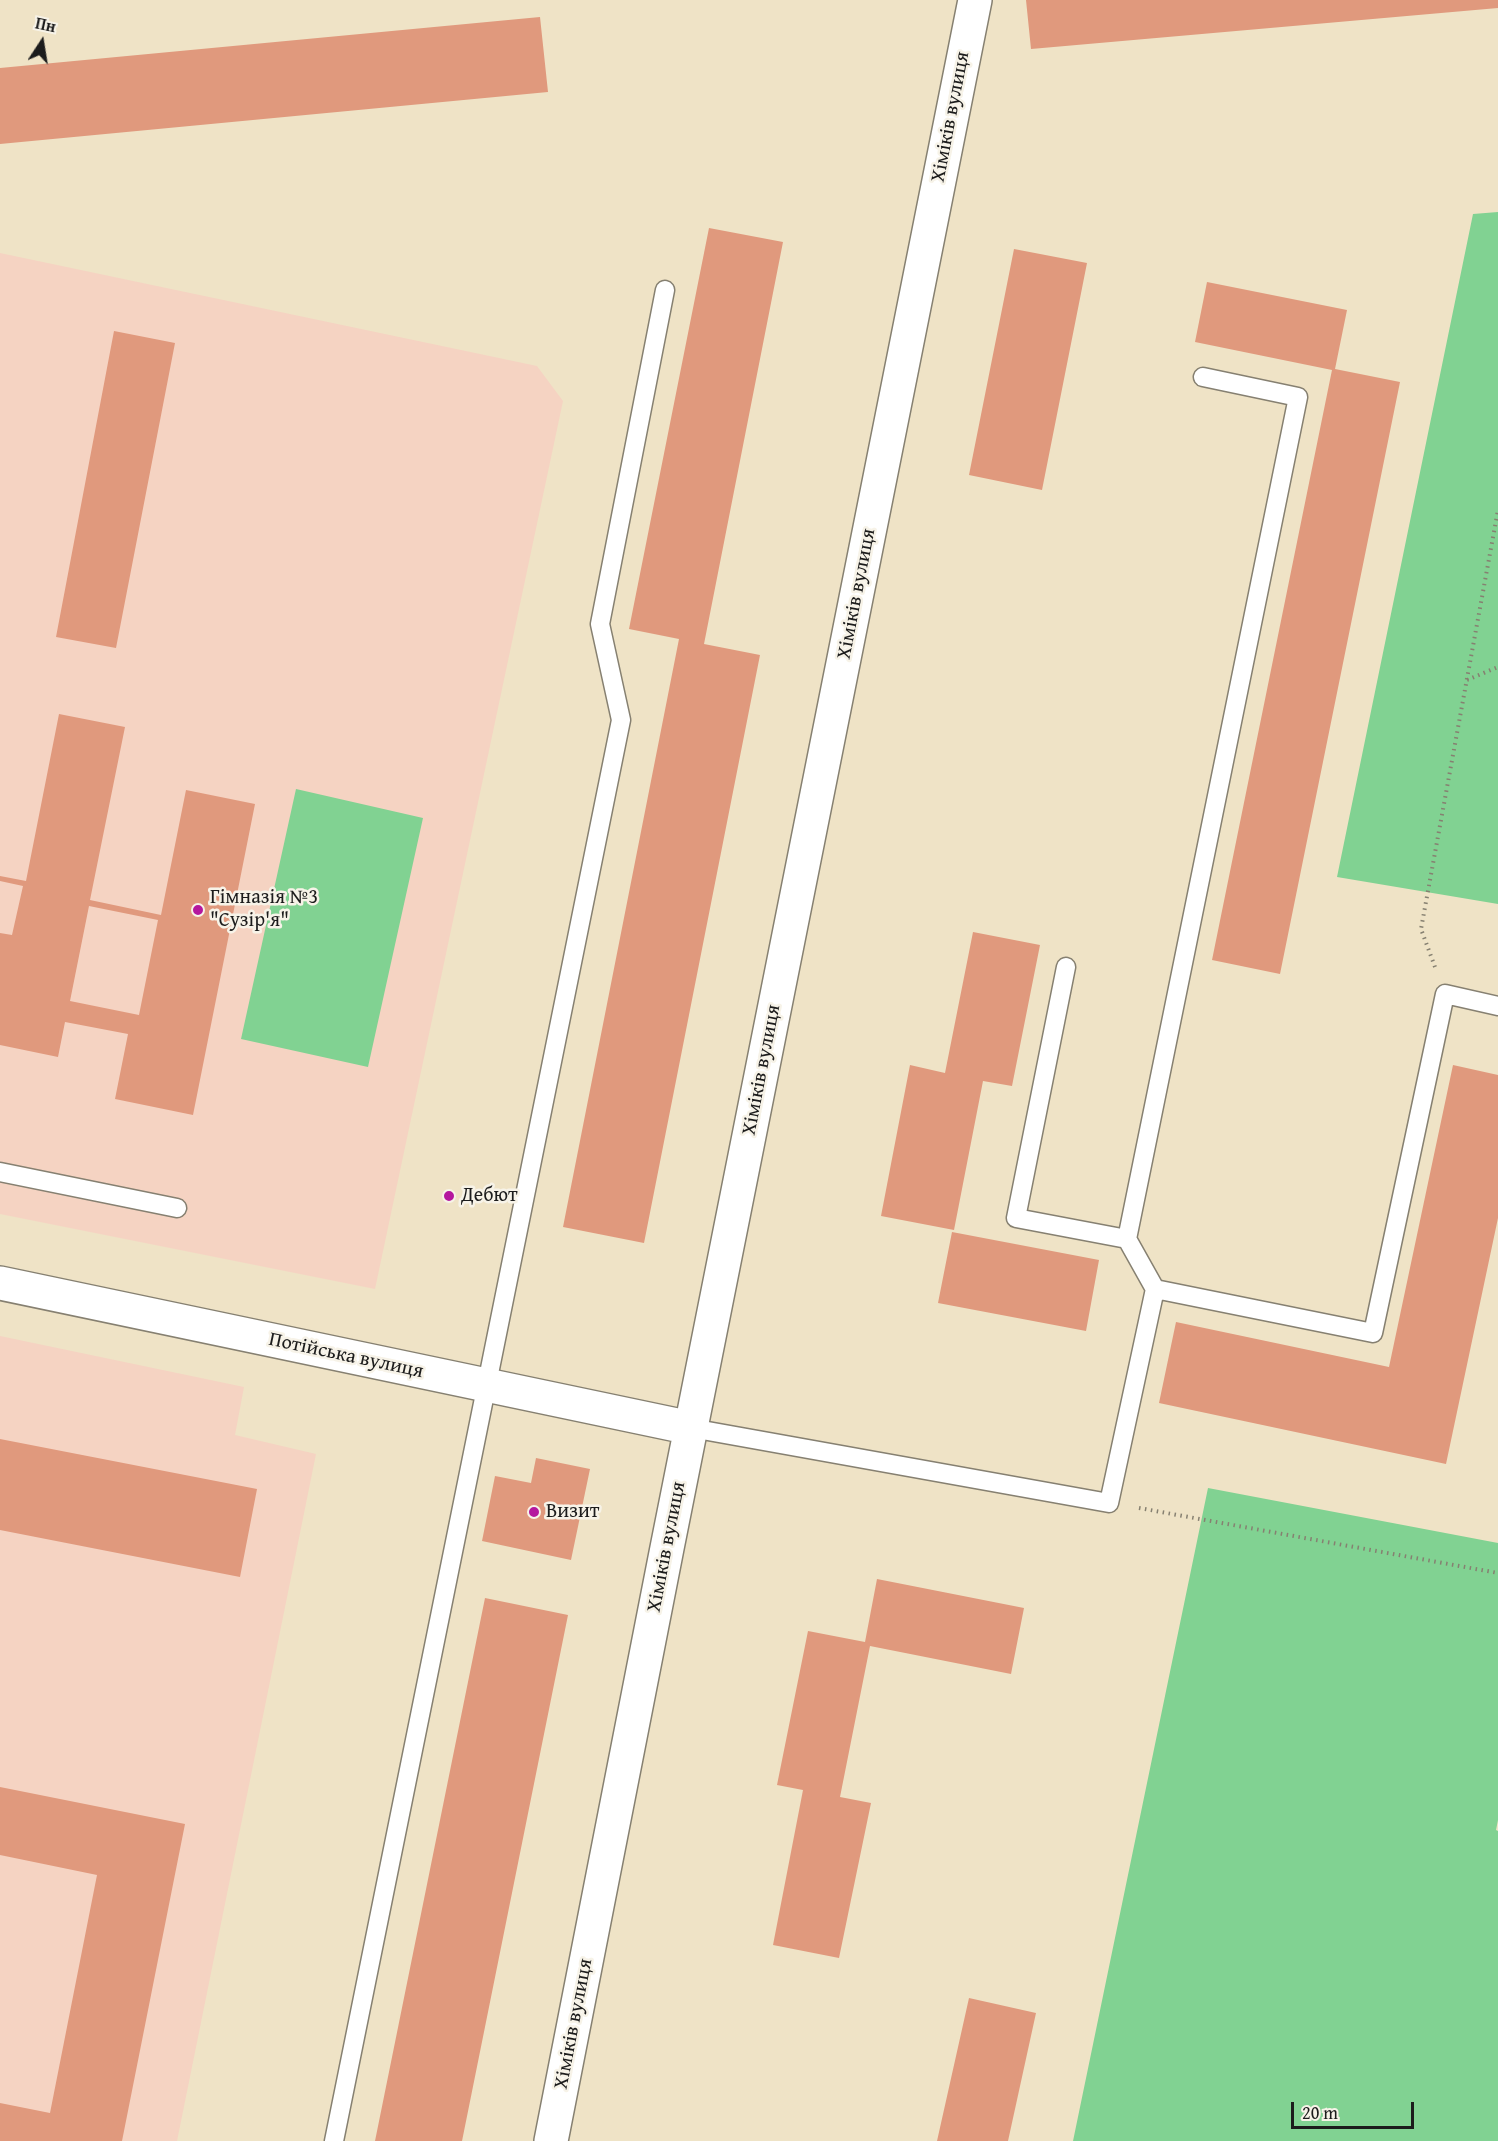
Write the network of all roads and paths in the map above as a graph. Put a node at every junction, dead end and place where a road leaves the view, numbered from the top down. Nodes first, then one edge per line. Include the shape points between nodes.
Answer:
1 (975, 0) edge
2 (665, 290) dead end
3 (1203, 377) dead end
4 (1498, 510) edge
5 (1498, 667) edge
6 (1467, 680) junction
7 (1066, 968) dead end
8 (1445, 994) junction
9 (1498, 1006) edge
10 (0, 1172) edge
11 (177, 1208) dead end
12 (1126, 1239) junction
13 (0, 1283) edge
14 (1155, 1289) junction
15 (487, 1386) junction
16 (692, 1428) junction
17 (1109, 1503) junction
18 (1498, 1573) edge
19 (334, 2141) edge
20 (551, 2141) edge

1 - 16 street, Хіміків вулиця
2 - 15 lane via 600,624 621,720
3 - 12 lane via 1298,397
4 - 6 path
5 - 6 path
6 - 8 path via 1421,929
7 - 12 lane via 1016,1218
8 - 9 lane
8 - 14 lane via 1373,1333
10 - 11 lane
12 - 14 lane
13 - 15 street, Потійська вулиця
14 - 17 lane
15 - 16 street, Потійська вулиця
15 - 19 lane
16 - 17 lane
16 - 20 street, Хіміків вулиця
17 - 18 path

